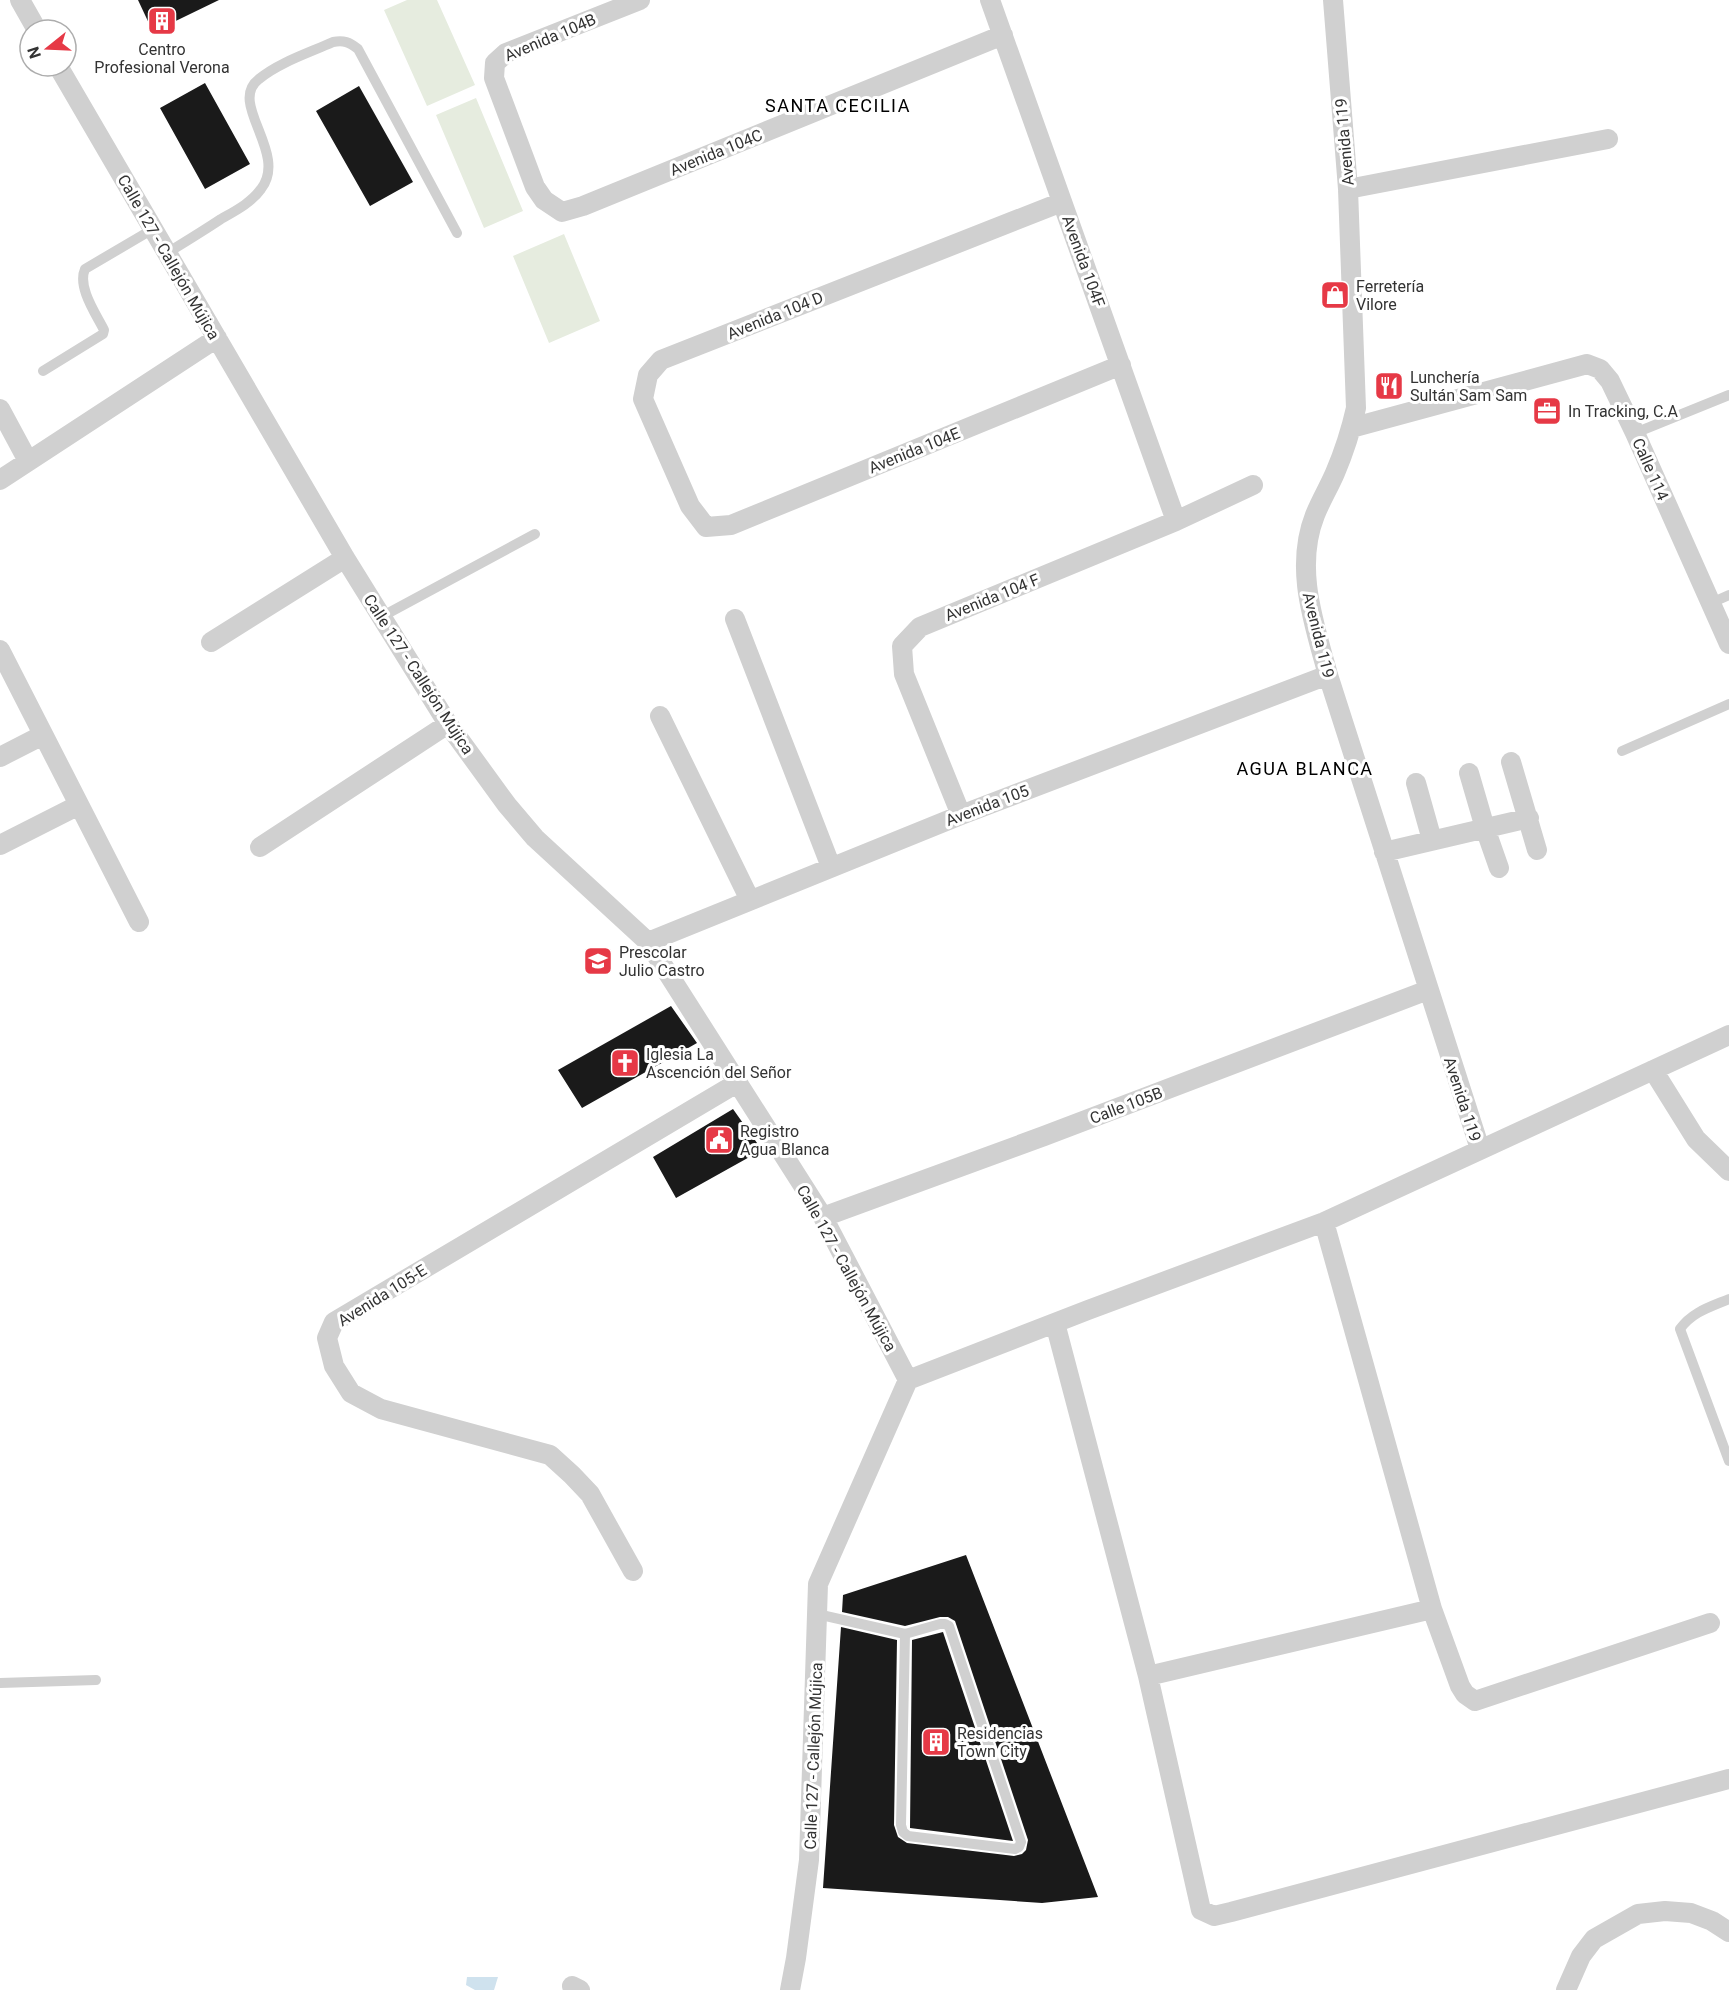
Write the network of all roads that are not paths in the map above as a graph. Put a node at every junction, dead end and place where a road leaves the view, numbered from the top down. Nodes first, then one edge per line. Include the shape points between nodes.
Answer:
1 (20, 0) edge
2 (640, 0) edge
3 (990, 0) edge
4 (1333, 0) edge
5 (31, 18) edge
6 (1003, 35) junction
7 (65, 78) edge
8 (1608, 139) dead end
9 (1348, 189) junction
10 (1062, 202) junction
11 (562, 212) joint
12 (153, 229) junction
13 (457, 233) dead end
14 (167, 254) junction
15 (217, 338) junction
16 (1121, 365) junction
17 (43, 372) dead end
18 (1729, 395) edge
19 (0, 409) edge
20 (1352, 428) junction
21 (1635, 433) junction
22 (28, 461) junction
23 (0, 480) edge
24 (1252, 485) dead end
25 (1176, 522) junction
26 (706, 526) joint
27 (535, 534) dead end
28 (345, 558) junction
29 (1729, 595) edge
30 (1711, 603) junction
31 (381, 617) junction
32 (735, 619) dead end
33 (211, 642) dead end
34 (1729, 644) edge
35 (0, 650) edge
36 (1328, 675) junction
37 (1729, 704) edge
38 (660, 716) dead end
39 (448, 724) junction
40 (43, 735) junction
41 (1622, 751) dead end
42 (0, 757) edge
43 (1511, 762) dead end
44 (1469, 773) dead end
45 (1416, 783) dead end
46 (79, 805) junction
47 (961, 815) junction
48 (1528, 818) junction
49 (1485, 828) junction
50 (1432, 840) junction
51 (0, 845) edge
52 (260, 848) dead end
53 (1537, 850) dead end
54 (1384, 852) junction
55 (831, 867) junction
56 (1499, 868) dead end
57 (750, 900) junction
58 (139, 922) dead end
59 (648, 942) junction
60 (1428, 990) junction
61 (1729, 1035) edge
62 (1653, 1070) junction
63 (737, 1083) junction
64 (1480, 1149) junction
65 (1729, 1171) edge
66 (823, 1216) junction
67 (1324, 1222) junction
68 (1729, 1299) edge
69 (1054, 1323) junction
70 (908, 1380) junction
71 (1729, 1461) edge
72 (633, 1571) dead end
73 (1432, 1608) junction
74 (817, 1614) junction
75 (1710, 1623) dead end
76 (905, 1635) junction
77 (1148, 1676) junction
78 (96, 1680) dead end
79 (0, 1683) edge
80 (1729, 1779) edge
81 (1729, 1932) edge
82 (790, 1990) edge
83 (1566, 1990) edge

1 - 5 street
2 - 11 street, Avenida 104B via 507,53 495,63 494,78 535,187 544,201
3 - 6 street, Avenida 104F
4 - 9 street, Avenida 119
6 - 10 street, Avenida 104F
6 - 11 street, Avenida 104C
7 - 12 street, Calle 127 - Callejón Mújica
8 - 9 street
9 - 20 street, Avenida 119 via 1356,408
10 - 16 street, Avenida 104F
10 - 26 street, Avenida 104 D via 661,360 648,375 643,399 690,506
12 - 14 street, Calle 127 - Callejón Mújica
12 - 17 lane via 85,269 83,281 103,334
13 - 14 lane via 358,49 341,40 257,80 250,104 268,154 270,172 262,189 246,204
14 - 15 street, Calle 127 - Callejón Mújica
15 - 22 street
15 - 28 street, Calle 127 - Callejón Mújica
16 - 25 street, Avenida 104F
16 - 26 street, Avenida 104E via 731,525
18 - 21 lane
19 - 22 street
20 - 21 street, Calle 114 via 1587,364 1600,369 1610,381
20 - 36 street, Avenida 119 via 1314,516 1305,572
21 - 30 street, Calle 114
22 - 23 street
24 - 25 street, Avenida 104 F
25 - 47 street, Avenida 104 F via 920,627 902,646 904,675
27 - 31 lane
28 - 31 street, Calle 127 - Callejón Mújica
28 - 33 street
29 - 30 lane
30 - 34 street, Calle 114
31 - 39 street, Calle 127 - Callejón Mújica
32 - 55 street
35 - 40 street
36 - 47 street, Avenida 105
36 - 54 street, Avenida 119
37 - 41 lane
38 - 57 street
39 - 52 street
39 - 59 street, Calle 127 - Callejón Mújica via 535,838
40 - 42 street
40 - 46 street
43 - 48 street
44 - 49 street
45 - 50 street
46 - 51 street
46 - 58 street
47 - 55 street, Avenida 105
48 - 49 street
48 - 53 street
49 - 50 street
49 - 56 street
50 - 54 street
54 - 60 street, Avenida 119
55 - 57 street, Avenida 105
57 - 59 street, Avenida 105
59 - 63 street, Calle 127 - Callejón Mújica
60 - 64 street, Avenida 119
60 - 66 street, Calle 105B
61 - 62 street
62 - 64 street
62 - 65 street via 1696,1139
63 - 66 street, Calle 127 - Callejón Mújica
63 - 72 street, Avenida 105-E via 334,1322 327,1338 334,1366 351,1393 381,1409 550,1455 590,1494
64 - 67 street
66 - 70 street, Calle 127 - Callejón Mújica
67 - 69 street
67 - 73 street
68 - 71 lane via 1698,1311 1680,1329
69 - 70 street
69 - 77 street
70 - 74 street, Calle 127 - Callejón Mújica via 818,1584
73 - 75 street via 1460,1686 1475,1701
73 - 77 street
74 - 76 lane
74 - 82 street, Calle 127 - Callejón Mújica via 810,1860
76 - 76 lane via 940,1624 949,1626 1021,1842 1019,1847 908,1836 903,1832
77 - 80 street via 1201,1910 1214,1916
78 - 79 lane
81 - 83 street via 1691,1913 1638,1914 1594,1939 1581,1956

